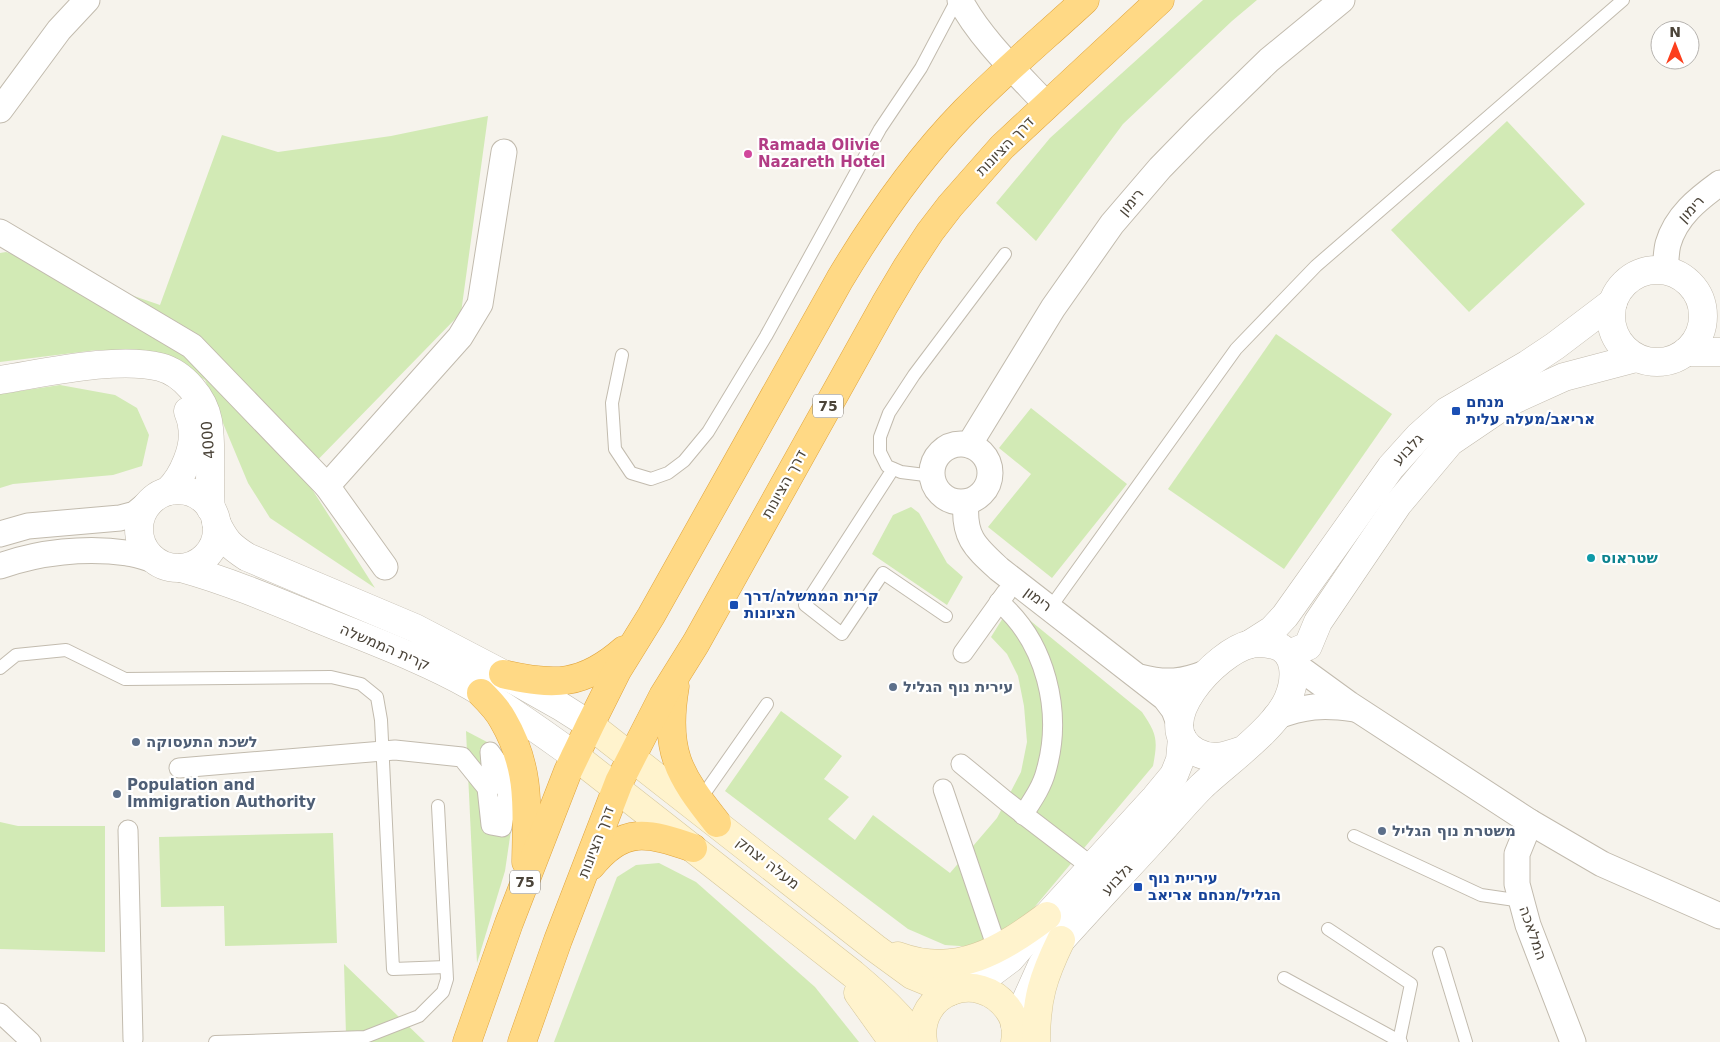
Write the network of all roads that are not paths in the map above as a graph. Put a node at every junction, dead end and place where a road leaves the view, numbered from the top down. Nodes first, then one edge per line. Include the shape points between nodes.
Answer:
1 (88, 0) edge
2 (958, 0) edge
3 (1085, 0) edge
4 (1160, 0) edge
5 (1342, 0) edge
6 (1623, 0) edge
7 (1011, 68) junction
8 (1046, 104) junction
9 (0, 110) edge
10 (504, 152) dead end
11 (1720, 183) edge
12 (0, 232) edge
13 (1005, 254) dead end
14 (1665, 271) junction
15 (1613, 302) junction
16 (1711, 310) edge
17 (1686, 352) junction
18 (1720, 352) edge
19 (622, 355) dead end
20 (1636, 358) junction
21 (95, 366) junction
22 (0, 380) edge
23 (969, 445) junction
24 (212, 458) junction
25 (893, 469) junction
26 (933, 476) junction
27 (327, 486) junction
28 (157, 498) junction
29 (966, 502) junction
30 (213, 516) junction
31 (0, 534) edge
32 (169, 565) junction
33 (0, 566) edge
34 (386, 567) dead end
35 (282, 572) junction
36 (1014, 581) junction
37 (999, 602) junction
38 (1050, 608) junction
39 (946, 616) dead end
40 (638, 637) junction
41 (1250, 644) junction
42 (963, 653) dead end
43 (1291, 659) junction
44 (0, 668) edge
45 (1208, 672) junction
46 (677, 673) junction
47 (503, 674) junction
48 (1140, 677) junction
49 (481, 693) junction
50 (767, 704) dead end
51 (1359, 710) junction
52 (1275, 717) junction
53 (590, 725) junction
54 (1181, 732) junction
55 (1243, 750) junction
56 (382, 752) junction
57 (575, 756) junction
58 (631, 756) junction
59 (961, 764) dead end
60 (179, 768) dead end
61 (617, 788) junction
62 (942, 789) dead end
63 (699, 801) junction
64 (527, 802) junction
65 (438, 806) dead end
66 (1023, 815) junction
67 (1530, 822) junction
68 (717, 823) junction
69 (128, 830) dead end
70 (1354, 836) dead end
71 (693, 848) junction
72 (1092, 867) junction
73 (584, 876) junction
74 (525, 883) junction
75 (1522, 901) junction
76 (1047, 916) junction
77 (1720, 916) edge
78 (1328, 930) dead end
79 (875, 948) junction
80 (997, 948) junction
81 (1438, 953) dead end
82 (832, 957) junction
83 (446, 966) junction
84 (1284, 978) dead end
85 (959, 989) junction
86 (0, 1013) edge
87 (1022, 1036) edge
88 (133, 1039) dead end
89 (31, 1042) edge
90 (215, 1042) edge
91 (467, 1042) edge
92 (522, 1042) edge
93 (893, 1042) edge
94 (921, 1042) edge
95 (1400, 1042) edge
96 (1466, 1042) edge
97 (1573, 1042) edge

1 - 9 street via 59,30
2 - 7 street
2 - 19 lane via 921,68 880,129 766,336 708,432 684,460 668,473 651,479 631,473 614,449 612,403
3 - 7 highway, 75
4 - 8 highway, דרך הציונות / 75
5 - 23 street, רימון via 1269,60 1200,127 1112,224 1053,308
6 - 38 lane via 1316,266 1236,349
7 - 8 street
7 - 40 highway, 75 via 965,111 935,145 864,240
8 - 46 highway, דרך הציונות / 75 via 1002,147 950,206 907,267
10 - 27 street via 480,304 460,337
11 - 14 street, רימון via 1679,218 1668,244
12 - 27 street via 192,346
13 - 25 lane via 914,375 889,414 880,437 880,452 887,466
14 - 15 street via 1633,277 1619,290
14 - 16 street via 1688,283
15 - 20 street via 1612,328 1621,345
15 - 41 street, גלבוע via 1548,350 1447,411 1419,436 1391,468 1285,616 1272,630
16 - 17 street via 1703,318 1695,342
17 - 18 street
17 - 20 street via 1662,362
20 - 43 street, גלבוע via 1564,377 1509,402 1450,442 1398,504 1318,622 1308,646
21 - 22 street, 4000
21 - 24 street, 4000 via 140,364 161,367 178,375 203,405
21 - 28 street, 4000 via 120,366 143,372 177,394 187,410 193,427 191,449 178,482
23 - 26 street via 958,444 940,453 933,466
23 - 29 street via 984,455 990,474 980,496
24 - 30 street, 4000 via 209,475
24 - 35 street via 223,500 234,524 257,553
25 - 26 lane
25 - 39 lane via 805,605 842,634 883,573
26 - 29 street via 935,486 946,498
27 - 34 street
28 - 30 street, קרית הממשלה via 182,490 208,504
28 - 31 street via 135,514 120,518 28,526
28 - 32 street via 141,515 138,529 146,552
29 - 36 street, רימון via 965,517 970,538
30 - 32 street via 216,538 206,557 194,564
30 - 35 street, קרית הממשלה via 230,546
32 - 33 street, קרית הממשלה via 129,553 105,551 34,556
32 - 49 street, קרית הממשלה via 249,590 373,641
35 - 47 street, קרית הממשלה via 416,628
36 - 37 street
36 - 38 street, רימון
37 - 42 street
37 - 66 street via 1013,614 1031,639 1042,663 1053,718 1052,746 1046,772
38 - 48 street, רימון
40 - 47 highway via 610,662 575,679 553,682
40 - 53 highway, 75 via 617,670
41 - 43 street via 1277,645
41 - 45 street via 1236,650
43 - 51 street via 1326,689
43 - 52 street via 1294,678 1288,698
44 - 56 lane via 16,655 66,650 125,679 331,677 361,684 377,697
45 - 48 street, רימון via 1173,682
45 - 54 street via 1189,694 1182,710
46 - 58 highway, דרך הציונות / 75
46 - 63 highway via 671,706 673,748 678,767
47 - 53 street, קרית הממשלה
48 - 54 street, רימון via 1174,710
49 - 57 street, קרית הממשלה
49 - 64 highway via 503,718 513,740 522,767
50 - 63 lane
51 - 52 street via 1309,706
51 - 67 street
52 - 55 street
53 - 57 highway, 75
53 - 58 main road, מעלה יצחק
54 - 55 street via 1190,748 1204,756 1215,758
54 - 72 street, גלבוע via 1180,760 1174,775
55 - 87 street, גלבוע via 1200,788 1061,940 1042,965
56 - 60 street
56 - 64 street via 395,750 462,757 487,788 491,825 502,827 508,793 491,764 490,752
56 - 83 lane via 393,969
57 - 61 main road
57 - 74 highway, 75
58 - 61 highway, דרך הציונות / 75
58 - 68 main road, מעלה יצחק
59 - 66 street
61 - 71 main road
61 - 73 highway, דרך הציונות / 75
62 - 80 street
63 - 68 highway
64 - 74 highway
65 - 83 lane
66 - 72 street
67 - 75 street, המלאכה via 1517,854 1517,884
67 - 77 street via 1602,864
68 - 79 main road, מעלה יצחק
69 - 88 street
70 - 75 lane via 1481,895
71 - 73 highway via 660,837 641,835 623,838 608,847
71 - 82 main road
72 - 76 street, גלבוע
73 - 92 highway, דרך הציונות / 75
74 - 91 highway, 75
75 - 97 street, המלאכה via 1528,925
76 - 80 main road
76 - 85 street, גלבוע via 1010,959 986,977
78 - 95 lane via 1411,984
79 - 80 main road via 909,960 952,964 969,961
79 - 85 main road, מעלה יצחק via 912,975
81 - 96 lane
82 - 93 main road
82 - 94 main road via 890,1006
83 - 90 lane via 443,992 419,1016 365,1037
84 - 95 lane
85 - 87 main road, מעלה יצחק via 980,988 1003,1002
85 - 94 main road via 939,998 930,1008
86 - 89 street

